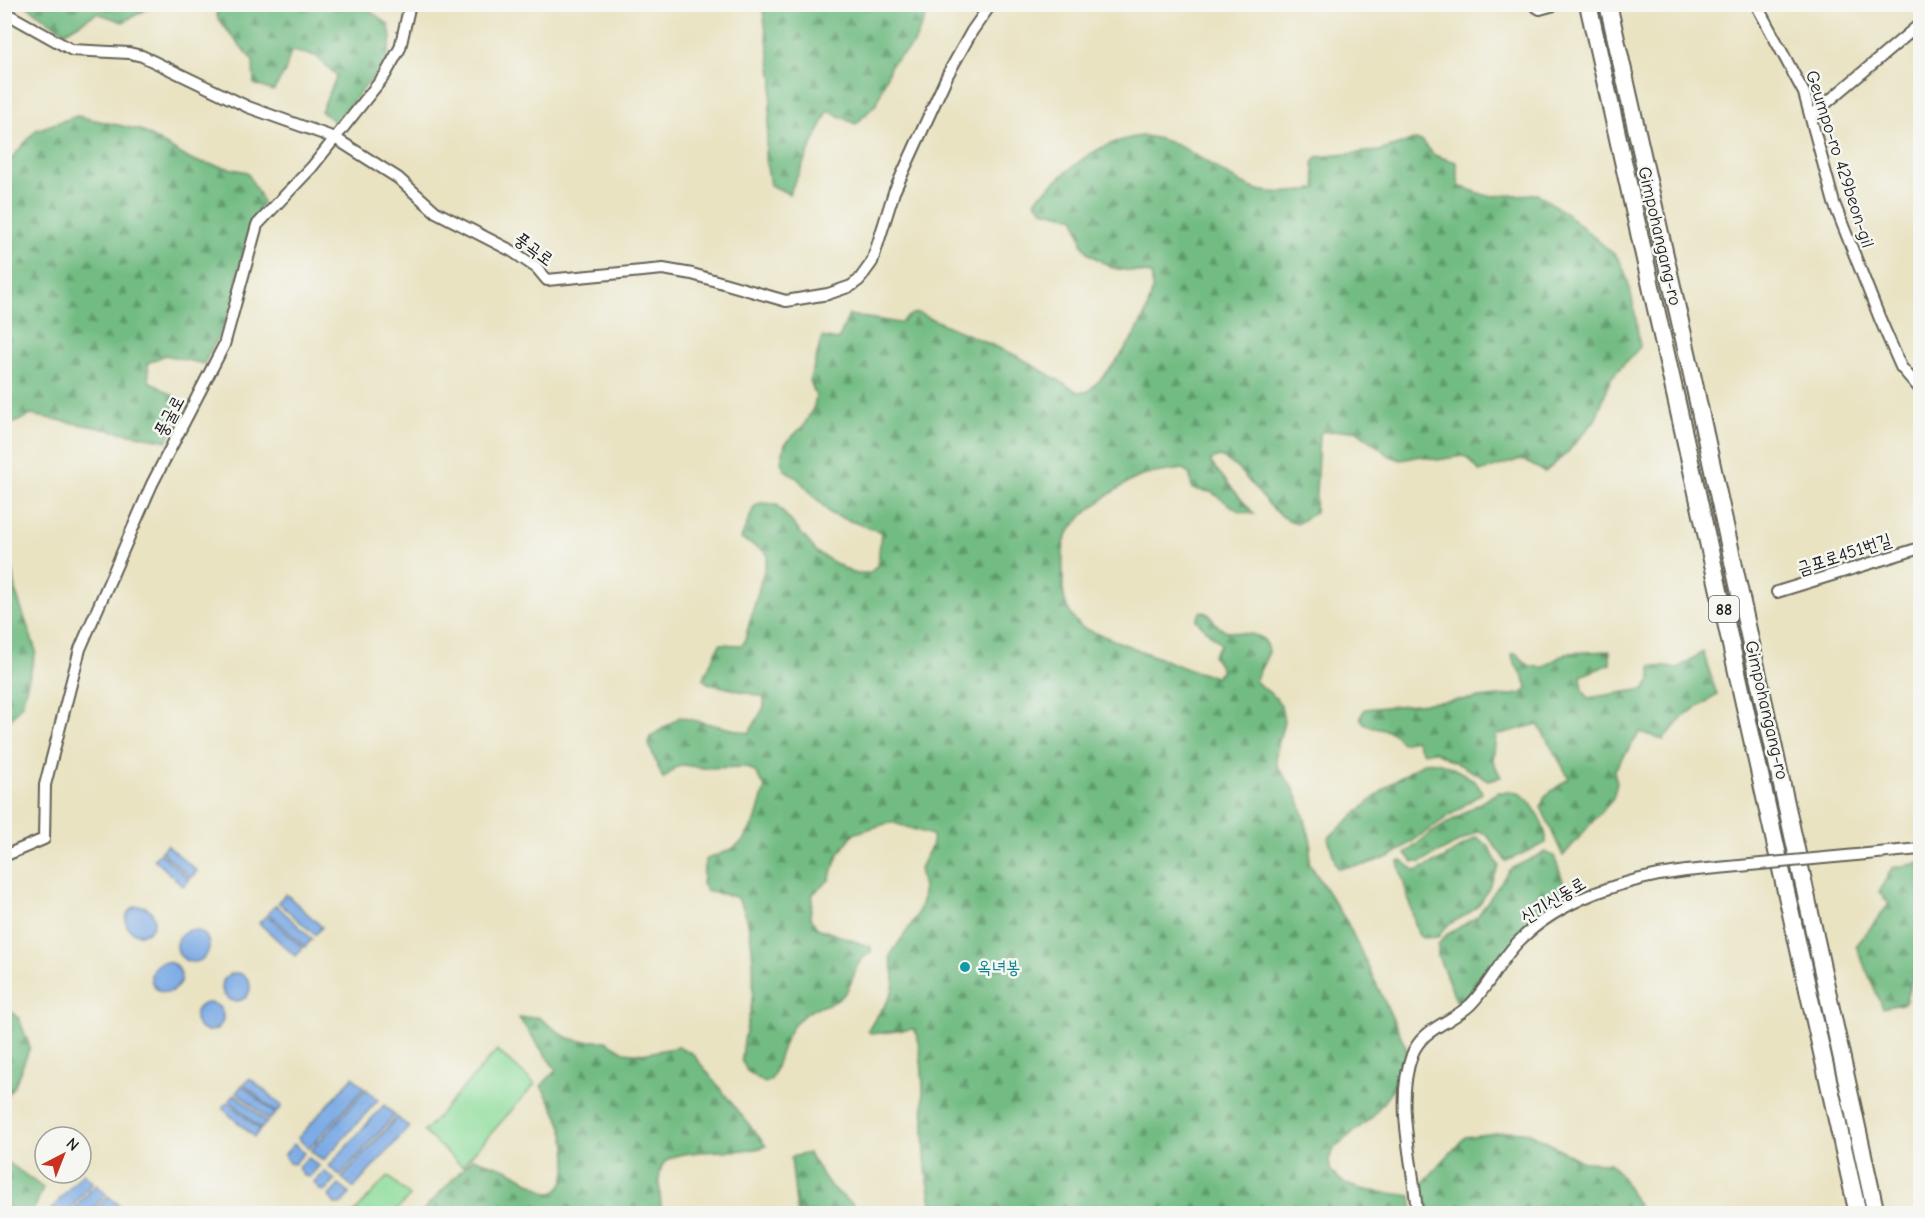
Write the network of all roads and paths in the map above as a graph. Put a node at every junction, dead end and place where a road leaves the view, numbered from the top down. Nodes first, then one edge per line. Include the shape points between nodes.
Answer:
1 (410, 4) edge
2 (991, 4) edge
3 (1532, 4) edge
4 (1558, 4) edge
5 (1588, 4) edge
6 (1608, 4) edge
7 (1756, 4) edge
8 (4, 12) edge
9 (1920, 24) edge
10 (1811, 116) junction
11 (335, 138) junction
12 (1920, 389) edge
13 (1920, 548) edge
14 (1777, 592) dead end
15 (1920, 849) edge
16 (4, 856) edge
17 (1417, 1214) edge
18 (1858, 1214) edge
19 (1876, 1214) edge

1 - 11 street, 풍굴로 via 393,63
2 - 11 street, 풍곡로 via 948,74 894,192 872,262 859,280 828,294 786,301 663,269 547,280 523,258 449,220 398,178
3 - 4 street via 1540,9
5 - 18 highway, Gimpohangang-ro / 88
6 - 19 highway, Gimpohangang-ro / 88
7 - 10 street, Geumpo-ro 429beon-gil via 1796,74
8 - 11 street, 풍곡로 via 72,50 142,56 248,107
9 - 10 street
10 - 12 street, Geumpo-ro 429beon-gil via 1825,176 1854,257 1901,367
11 - 16 street, 풍굴로 via 257,225 224,345 152,484 80,649 45,784 44,839
13 - 14 street, 금포로451번길
15 - 17 street, 신기신동로, bridge via 1652,875 1610,886 1548,919 1518,942 1471,1004 1439,1024 1413,1053 1406,1094

